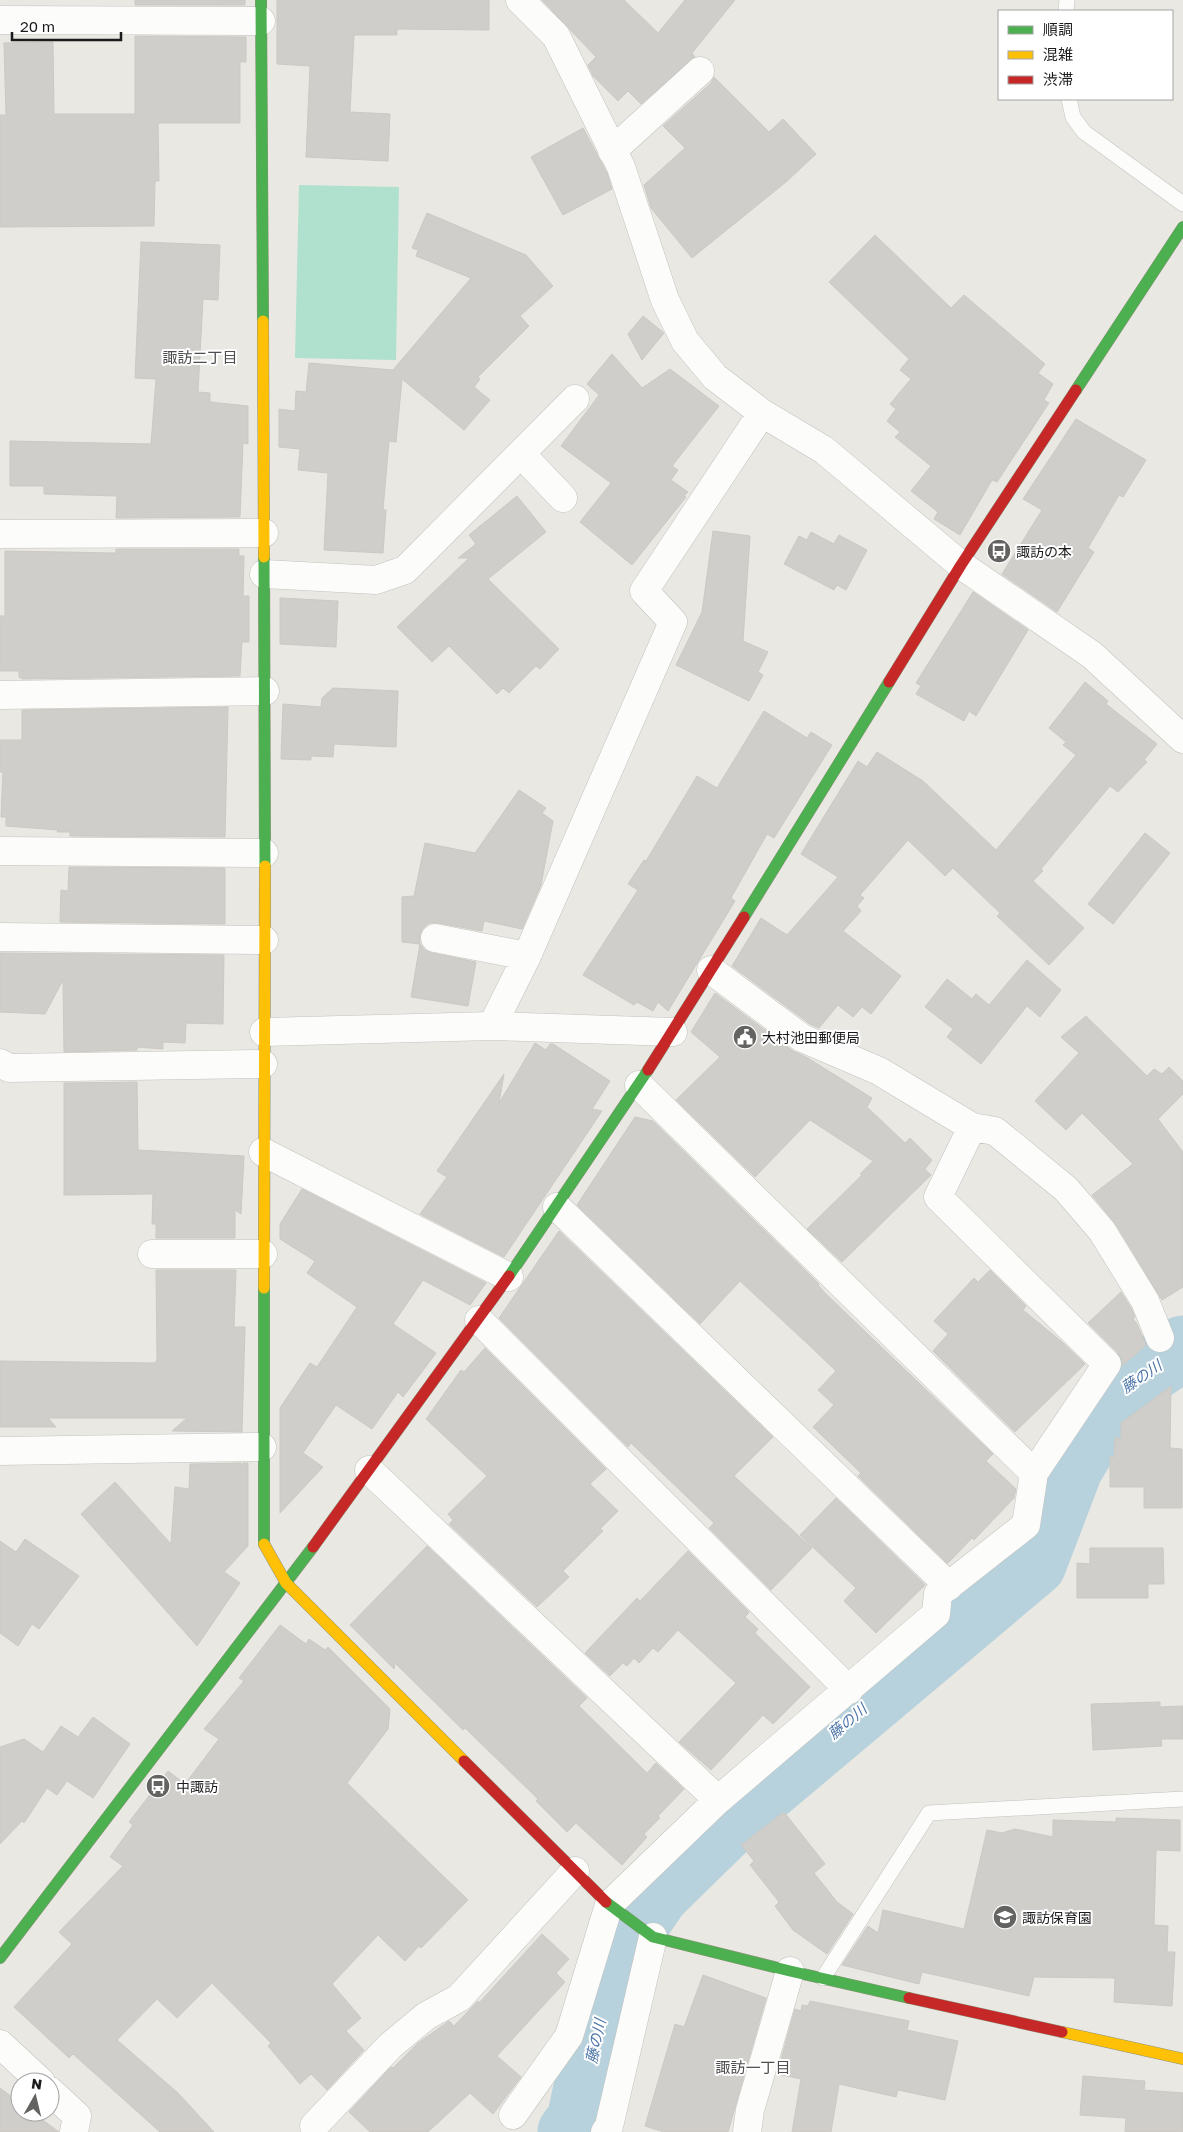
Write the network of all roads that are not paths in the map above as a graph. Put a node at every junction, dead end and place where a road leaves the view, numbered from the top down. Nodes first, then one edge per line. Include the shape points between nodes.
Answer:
1 (520, 0) edge
2 (261, 11) edge
3 (0, 20) edge
4 (700, 71) dead end
5 (1068, 100) edge
6 (612, 151) junction
7 (1183, 204) edge
8 (1183, 228) edge
9 (575, 399) dead end
10 (762, 413) junction
11 (521, 454) junction
12 (563, 498) dead end
13 (264, 533) junction
14 (0, 534) edge
15 (961, 565) junction
16 (264, 574) junction
17 (265, 691) junction
18 (0, 695) edge
19 (1183, 739) edge
20 (0, 851) edge
21 (264, 853) junction
22 (0, 937) edge
23 (435, 938) dead end
24 (264, 940) junction
25 (526, 956) junction
26 (711, 970) junction
27 (492, 1026) junction
28 (264, 1032) junction
29 (673, 1032) junction
30 (0, 1063) edge
31 (263, 1064) junction
32 (639, 1085) junction
33 (972, 1126) junction
34 (263, 1152) junction
35 (557, 1207) junction
36 (152, 1254) dead end
37 (263, 1254) junction
38 (509, 1277) junction
39 (479, 1320) junction
40 (1160, 1338) dead end
41 (262, 1447) junction
42 (0, 1451) edge
43 (369, 1470) junction
44 (1034, 1473) junction
45 (286, 1583) junction
46 (949, 1586) junction
47 (849, 1690) junction
48 (1183, 1799) edge
49 (718, 1800) junction
50 (575, 1872) junction
51 (610, 1906) junction
52 (652, 1936) junction
53 (0, 1958) edge
54 (790, 1971) junction
55 (823, 1978) junction
56 (0, 2044) edge
57 (1183, 2059) edge
58 (30, 2072) edge
59 (60, 2100) edge
60 (513, 2115) dead end
61 (314, 2126) dead end
62 (612, 2130) edge
63 (74, 2132) edge
64 (747, 2132) edge

1 - 6 street via 556,36
2 - 3 street
2 - 13 street
4 - 6 street
5 - 7 lane via 1073,117 1084,132
6 - 10 street via 621,167 665,300 685,341 715,377
8 - 15 street
9 - 11 street
10 - 15 street via 824,450
10 - 25 street via 644,591 673,622
11 - 12 street
11 - 16 street via 405,570 376,580
13 - 14 street
13 - 16 street
15 - 19 street via 1092,655
15 - 26 street
16 - 17 street
17 - 18 street
17 - 21 street
20 - 21 street
21 - 24 street
22 - 24 street
23 - 25 street
24 - 28 street
25 - 27 street
26 - 29 street
26 - 33 street via 802,1038 879,1071
27 - 28 street
27 - 29 street
28 - 31 street
29 - 32 street
30 - 31 street via 9,1068
31 - 34 street
32 - 35 street
32 - 44 street
33 - 40 street via 996,1131 1066,1189 1102,1230 1144,1301
33 - 44 street via 938,1197 1107,1364
34 - 37 street
34 - 38 street
35 - 38 street
35 - 46 street
36 - 37 street
37 - 41 street
38 - 39 street
39 - 43 street
39 - 47 street
41 - 42 street
41 - 45 street via 264,1545
43 - 45 street
43 - 49 street
44 - 46 street via 1026,1525
45 - 50 street
45 - 53 street
46 - 47 street via 938,1594 936,1614
47 - 49 street
48 - 55 lane via 929,1813
49 - 51 street
50 - 51 street
50 - 61 street via 458,1998 426,2016 390,2046
51 - 52 street
51 - 60 street via 569,2036
52 - 54 street
52 - 62 street
54 - 55 street
54 - 64 street via 750,2110
55 - 57 street
56 - 58 street
59 - 63 street via 77,2116

